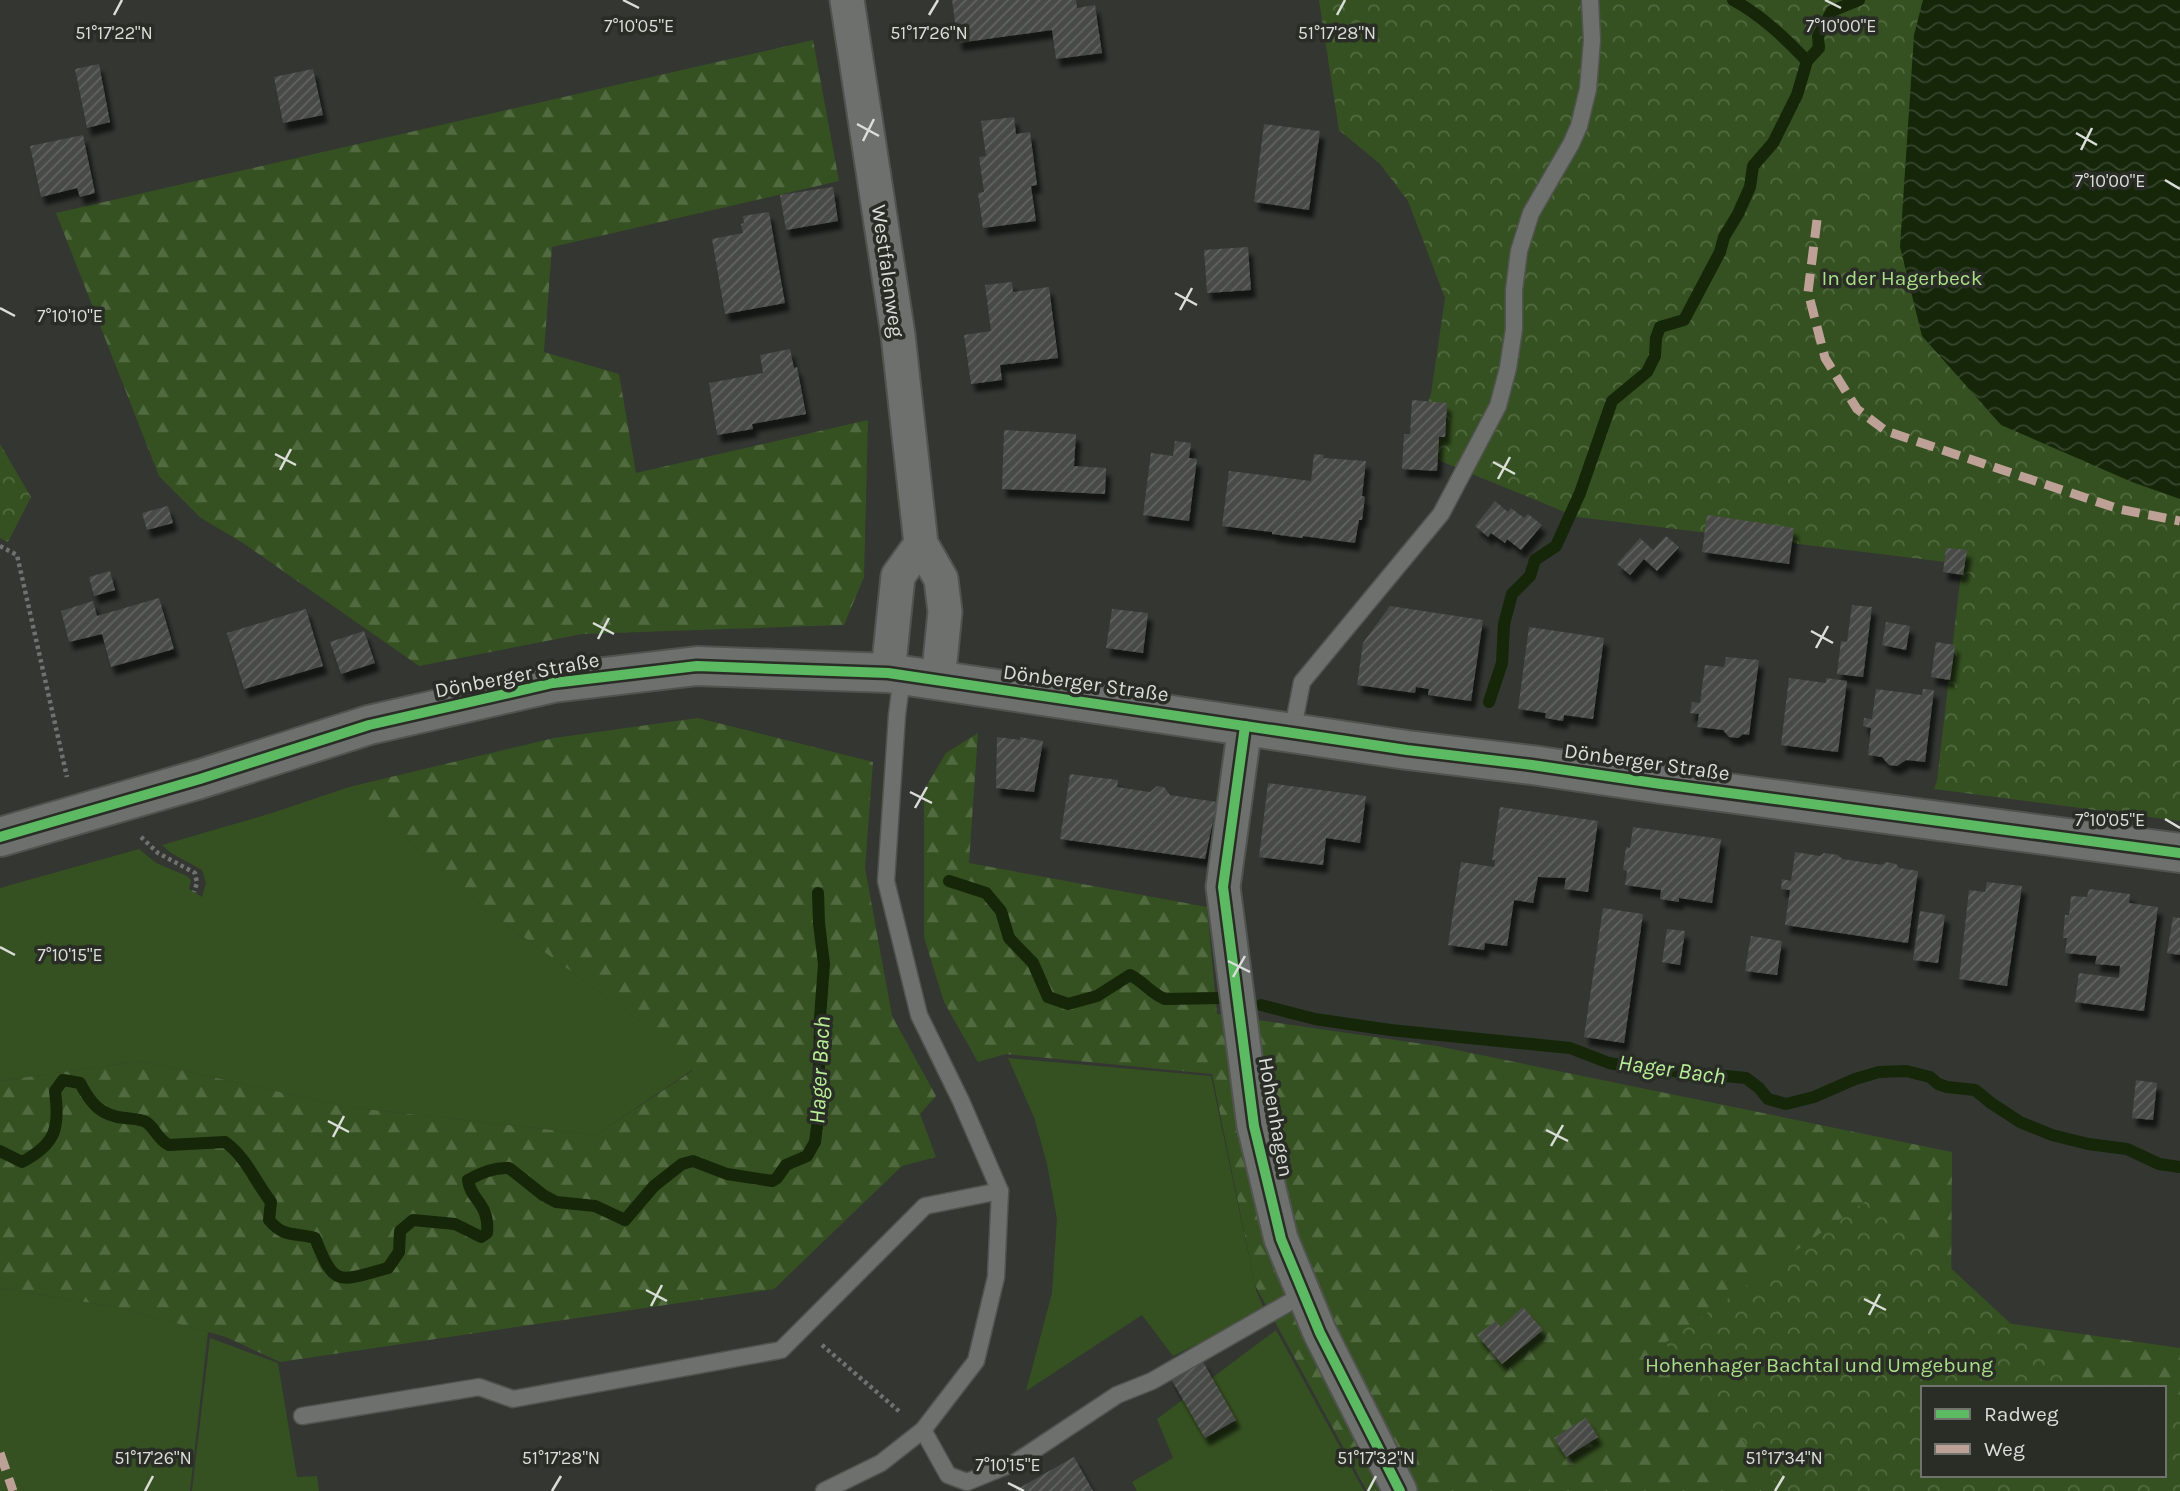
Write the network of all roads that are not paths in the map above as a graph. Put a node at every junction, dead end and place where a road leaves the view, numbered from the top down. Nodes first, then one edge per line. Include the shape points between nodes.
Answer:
1 (847, 0) edge
2 (1590, 0) edge
3 (921, 544) junction
4 (909, 676) junction
5 (1245, 726) junction
6 (1292, 733) junction
7 (0, 837) edge
8 (2180, 853) edge
9 (1000, 1191) junction
10 (1304, 1294) junction
11 (302, 1416) dead end
12 (923, 1430) junction
13 (824, 1491) edge
14 (1399, 1491) edge

1 - 3 street, Westfalenweg via 898,335
2 - 6 lane via 1588,89 1575,135 1531,213 1519,251 1514,329 1498,406 1441,514 1302,682
3 - 4 street via 898,576
3 - 4 street, Westfalenweg via 941,579 945,612
4 - 5 street, Dönberger Straße
4 - 7 street, Dönberger Straße via 697,666 553,683 369,725
4 - 9 lane via 897,715 886,881 919,1016
5 - 6 street, Dönberger Straße
5 - 10 street, Hohenhagen via 1223,887 1254,1126 1282,1239
6 - 8 street, Dönberger Straße
9 - 11 lane via 925,1206 781,1350 513,1399 479,1387
9 - 12 lane via 996,1277 976,1361
10 - 12 lane via 1152,1381 1117,1395 1016,1462 967,1482 948,1475
10 - 14 street, Hohenhagen
12 - 13 lane via 881,1463

